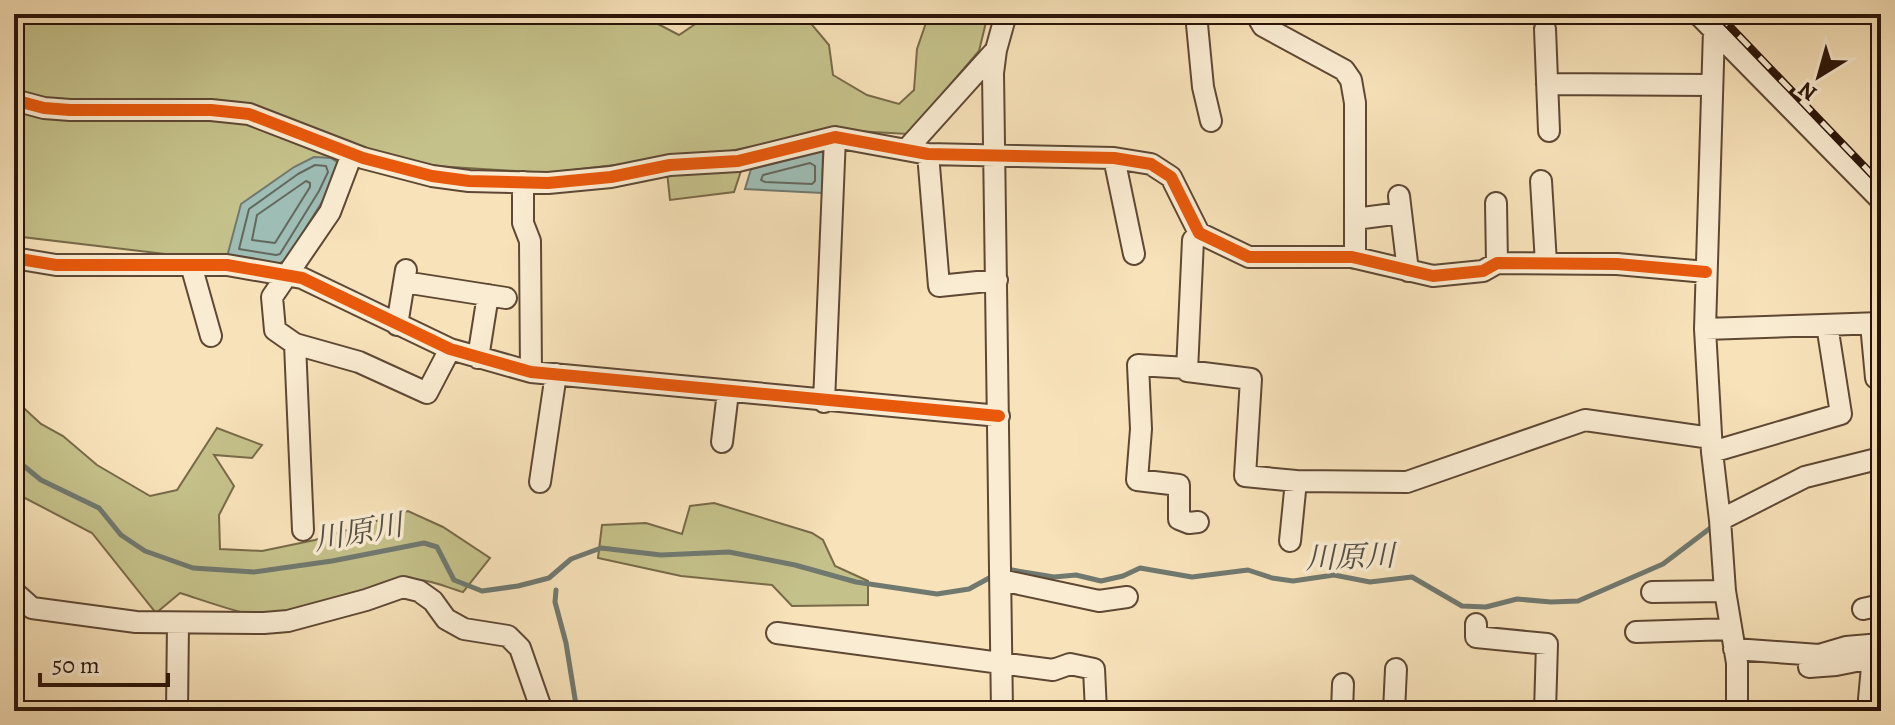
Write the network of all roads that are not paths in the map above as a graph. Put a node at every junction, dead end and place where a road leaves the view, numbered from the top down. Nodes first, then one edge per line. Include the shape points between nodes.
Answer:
1 (1006, 14) edge
2 (1196, 14) edge
3 (1256, 14) edge
4 (1698, 14) edge
5 (1545, 29) dead end
6 (1714, 30) junction
7 (996, 50) junction
8 (1547, 84) junction
9 (1712, 85) junction
10 (14, 100) edge
11 (1211, 121) dead end
12 (1549, 131) dead end
13 (835, 137) junction
14 (906, 150) junction
15 (352, 154) junction
16 (928, 154) junction
17 (996, 157) junction
18 (1114, 158) junction
19 (1541, 181) dead end
20 (523, 182) junction
21 (1881, 200) edge
22 (1496, 203) dead end
23 (1355, 219) junction
24 (1199, 233) junction
25 (1134, 254) dead end
26 (14, 258) edge
27 (1355, 258) junction
28 (1497, 263) junction
29 (1546, 263) junction
30 (191, 265) junction
31 (1408, 271) junction
32 (1706, 272) junction
33 (286, 275) junction
34 (997, 280) junction
35 (1876, 323) edge
36 (397, 325) junction
37 (1827, 325) junction
38 (1705, 329) junction
39 (211, 336) dead end
40 (295, 344) junction
41 (450, 349) junction
42 (478, 358) junction
43 (1187, 368) junction
44 (531, 372) junction
45 (556, 374) junction
46 (1876, 378) dead end
47 (728, 392) junction
48 (824, 402) junction
49 (999, 416) junction
50 (722, 442) dead end
51 (1711, 445) junction
52 (1881, 458) edge
53 (1296, 481) junction
54 (540, 482) dead end
55 (1720, 520) junction
56 (1198, 522) dead end
57 (303, 530) dead end
58 (1290, 541) dead end
59 (1001, 580) junction
60 (1725, 591) junction
61 (14, 592) edge
62 (1652, 592) dead end
63 (1127, 597) dead end
64 (178, 623) junction
65 (1476, 624) dead end
66 (1636, 632) dead end
67 (777, 633) dead end
68 (1734, 647) junction
69 (1878, 652) edge
70 (1001, 663) junction
71 (1400, 682) dead end
72 (1343, 684) dead end
73 (177, 711) edge
74 (542, 711) edge
75 (1002, 711) edge
76 (1096, 711) edge
77 (1342, 711) edge
78 (1394, 711) edge
79 (1545, 711) edge
80 (1737, 711) edge
81 (1878, 711) edge

1 - 7 street
2 - 11 street
3 - 23 street via 1263,26 1344,70 1351,80
4 - 6 street
5 - 8 street
6 - 9 street
6 - 21 street
7 - 14 street
7 - 17 street
8 - 9 street
8 - 12 street
9 - 32 street
10 - 15 street via 70,110 249,114
13 - 14 street
13 - 20 street via 738,161
13 - 48 street
14 - 16 street
15 - 20 street via 432,176
15 - 33 street via 330,212
16 - 17 street
16 - 34 street via 939,286
17 - 18 street
17 - 34 street
18 - 24 street via 1151,164 1171,177
18 - 25 street
19 - 29 street
20 - 44 street via 523,223 530,241
22 - 28 street
23 - 27 street
23 - 31 street via 1400,204
24 - 27 street via 1249,257
24 - 43 street via 1193,240
26 - 30 street via 56,265
27 - 31 street
28 - 29 street
28 - 31 street via 1483,271 1433,276
29 - 32 street
30 - 33 street
30 - 39 street
32 - 38 street
33 - 36 street via 346,297
33 - 40 street via 272,297 275,330
34 - 49 street
35 - 37 street
35 - 46 street
36 - 41 street
36 - 42 street via 405,275 497,297
37 - 38 street
37 - 51 street via 1841,414
38 - 51 street
40 - 41 street via 359,362 427,393
40 - 57 street
41 - 42 street
42 - 44 street
43 - 53 street via 1251,379 1245,476
43 - 56 street via 1138,365 1137,480 1179,485 1179,519
44 - 45 street
45 - 47 street
45 - 54 street
47 - 48 street
47 - 50 street
48 - 49 street
49 - 59 street
51 - 53 street via 1585,420 1407,482
51 - 55 street
52 - 55 street via 1805,477
53 - 58 street
55 - 60 street
59 - 63 street via 1099,601
59 - 70 street
60 - 62 street
60 - 68 street
61 - 64 street via 32,608
64 - 73 street
64 - 74 street via 288,621 403,587 419,591 464,629 508,636 520,648
65 - 79 street via 1476,637 1547,644
66 - 68 street
67 - 70 street
68 - 69 street via 1819,655 1846,647
68 - 80 street
69 - 81 street via 1869,699
70 - 75 street
70 - 76 street via 1094,669
71 - 78 street
72 - 77 street

